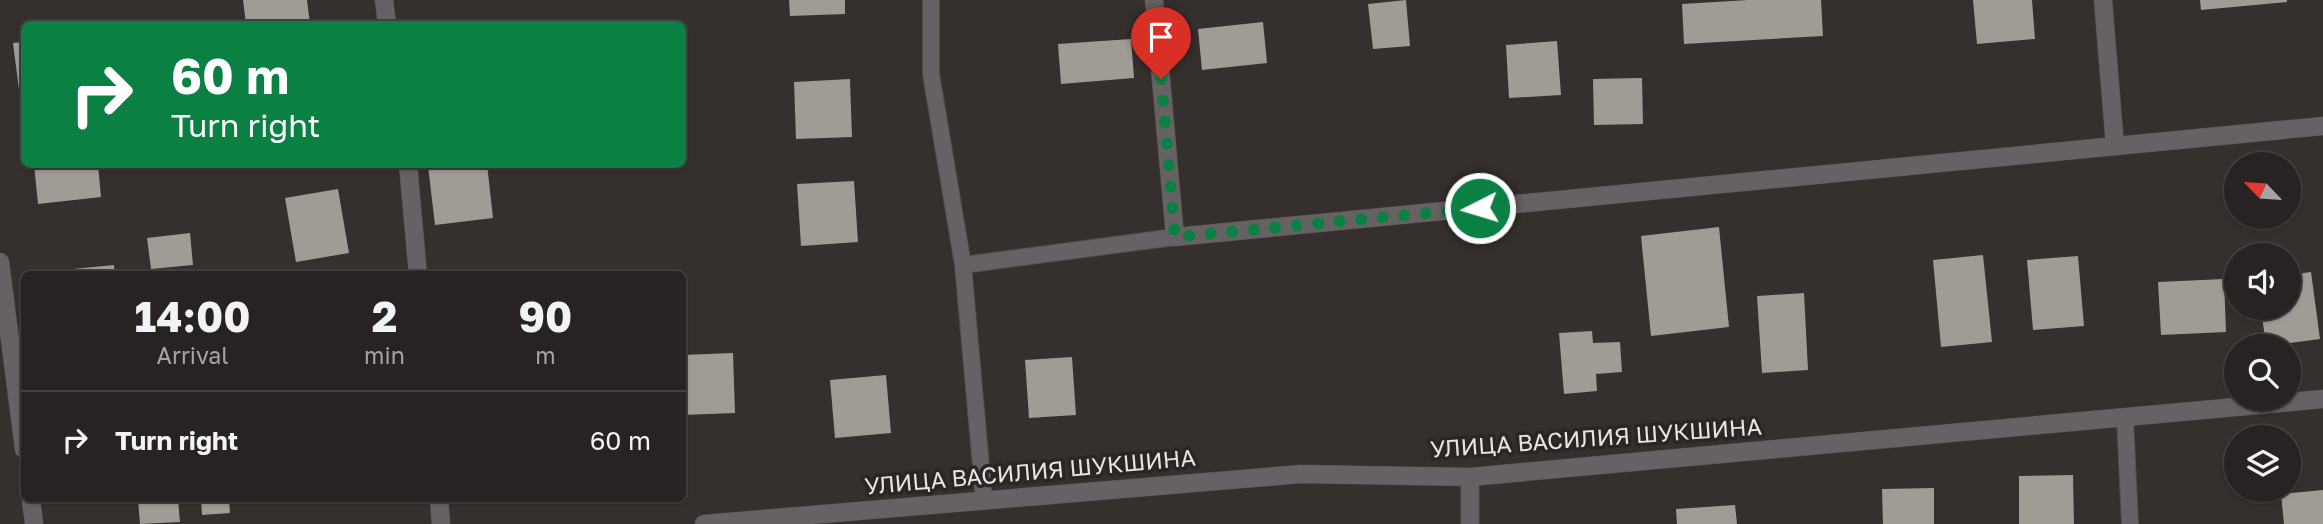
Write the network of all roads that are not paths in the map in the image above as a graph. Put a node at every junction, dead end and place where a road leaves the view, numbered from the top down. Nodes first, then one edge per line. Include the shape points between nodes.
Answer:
1 (384, 0) edge
2 (931, 0) edge
3 (1154, 0) edge
4 (2103, 0) edge
5 (387, 21) edge
6 (2323, 126) edge
7 (2115, 146) junction
8 (408, 168) edge
9 (1175, 237) junction
10 (0, 262) edge
11 (963, 265) junction
12 (418, 271) edge
13 (2323, 399) edge
14 (2125, 418) junction
15 (21, 426) edge
16 (1470, 477) junction
17 (984, 500) junction
18 (31, 502) edge
19 (439, 502) edge
20 (34, 524) edge
21 (441, 524) edge
22 (704, 524) edge
23 (1470, 524) edge
24 (2130, 524) edge

1 - 5 street
2 - 11 lane via 931,74
3 - 9 street
4 - 7 street
6 - 7 street
7 - 9 street
8 - 12 street
9 - 11 lane
10 - 15 street
11 - 17 lane
13 - 14 street, УЛИЦА ВАСИЛИЯ ШУКШИНА
14 - 16 street, УЛИЦА ВАСИЛИЯ ШУКШИНА
14 - 24 lane
16 - 17 street, УЛИЦА ВАСИЛИЯ ШУКШИНА via 1301,474
16 - 23 street
17 - 22 street, УЛИЦА ВАСИЛИЯ ШУКШИНА
18 - 20 street
19 - 21 street

